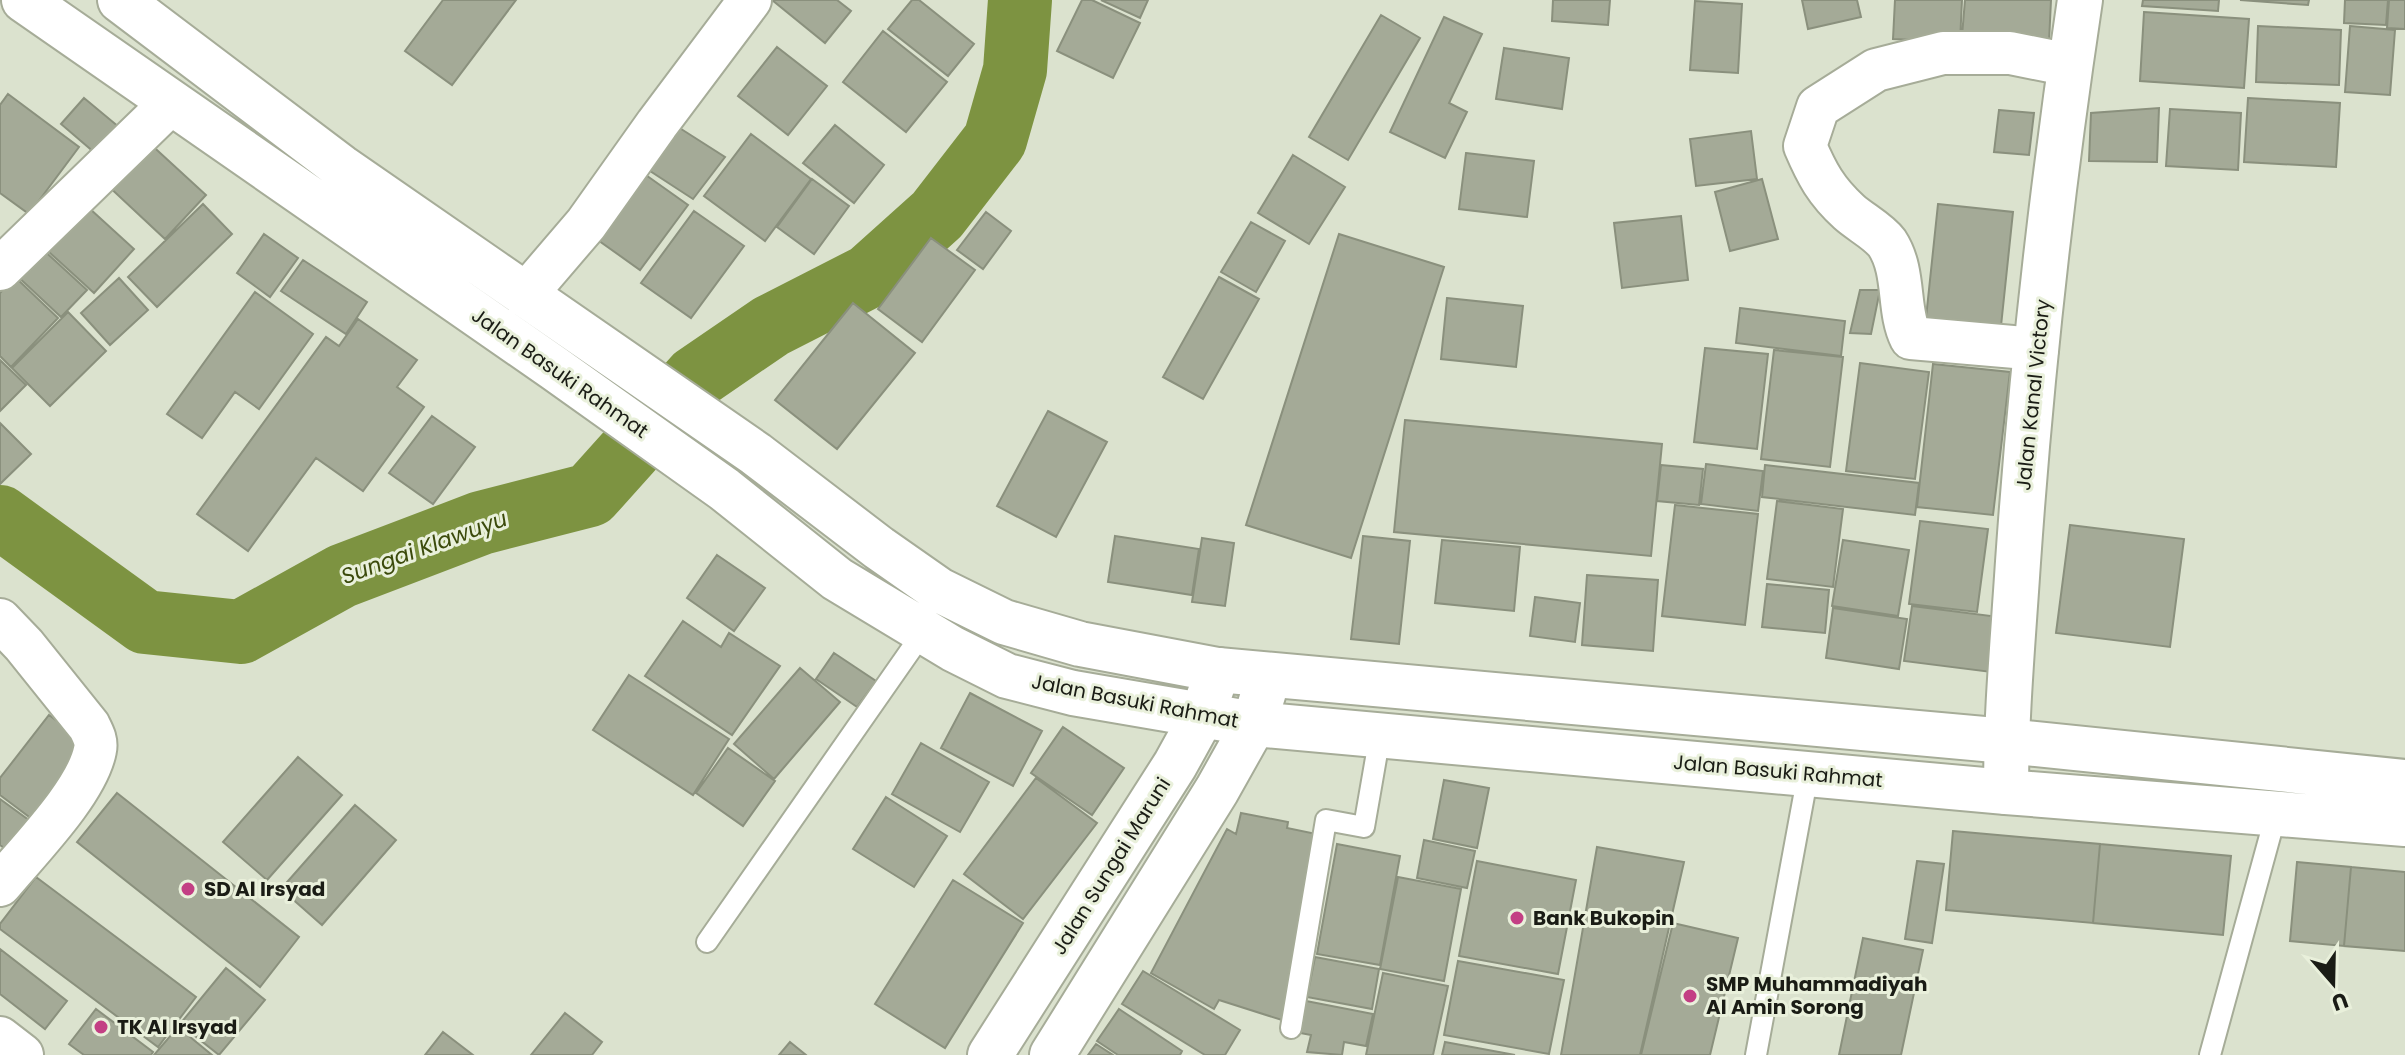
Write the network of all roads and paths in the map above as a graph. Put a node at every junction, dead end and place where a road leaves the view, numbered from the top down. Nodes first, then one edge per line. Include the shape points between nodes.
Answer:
1 (24, 0) edge
2 (120, 0) edge
3 (750, 0) edge
4 (2080, 0) edge
5 (2070, 65) junction
6 (171, 103) junction
7 (341, 167) junction
8 (317, 204) junction
9 (0, 269) edge
10 (526, 294) junction
11 (2037, 349) junction
12 (0, 620) edge
13 (924, 631) junction
14 (1218, 670) junction
15 (1269, 675) junction
16 (1202, 716) junction
17 (1254, 724) junction
18 (1380, 735) junction
19 (2006, 741) junction
20 (1808, 774) junction
21 (2405, 782) edge
22 (2006, 792) junction
23 (2276, 814) junction
24 (2405, 824) edge
25 (0, 885) edge
26 (707, 942) dead end
27 (1291, 1028) dead end
28 (0, 1038) edge
29 (22, 1055) edge
30 (990, 1055) edge
31 (1052, 1055) edge
32 (1756, 1055) edge
33 (2210, 1055) edge

1 - 6 main road, Jalan Basuki Rahmat
2 - 7 main road
3 - 10 street via 586,224
4 - 5 main road, Jalan Kanal Victory
5 - 11 main road, Jalan Kanal Victory
5 - 11 street via 2010,53 1943,53 1876,70 1818,107 1805,146 1821,183 1886,242 1911,338
6 - 8 main road, Jalan Basuki Rahmat
6 - 9 street
7 - 8 main road
7 - 10 main road
8 - 13 main road, Jalan Basuki Rahmat via 724,489 837,579
10 - 14 main road via 939,590 1004,622 1080,644
11 - 19 main road, Jalan Kanal Victory
12 - 25 street via 95,739 81,782 65,807
13 - 16 main road, Jalan Basuki Rahmat via 1007,676
13 - 26 lane
14 - 15 main road
14 - 16 main road, Jalan Sungai Maruni
15 - 17 main road
15 - 19 main road
16 - 17 main road, Jalan Basuki Rahmat
16 - 30 main road, Jalan Sungai Maruni
17 - 18 main road, Jalan Basuki Rahmat
17 - 31 main road
18 - 20 main road, Jalan Basuki Rahmat
18 - 27 lane via 1364,827 1326,820
19 - 21 main road
19 - 22 main road, Jalan Kanal Victory
20 - 22 main road, Jalan Basuki Rahmat
20 - 32 lane
22 - 23 main road, Jalan Basuki Rahmat
23 - 24 main road, Jalan Basuki Rahmat
23 - 33 lane
28 - 29 street

